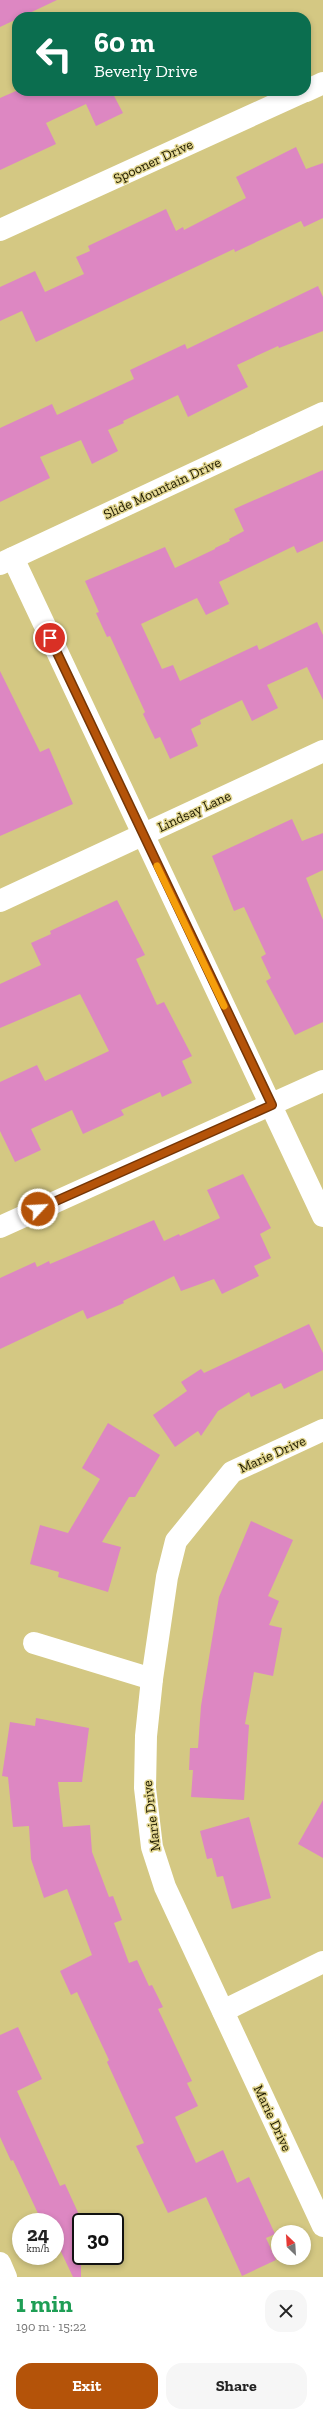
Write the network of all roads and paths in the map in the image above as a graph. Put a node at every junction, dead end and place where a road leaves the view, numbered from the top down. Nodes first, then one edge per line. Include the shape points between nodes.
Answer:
1 (323, 83) edge
2 (311, 89) edge
3 (295, 96) edge
4 (0, 230) edge
5 (323, 412) edge
6 (6, 561) edge
7 (323, 751) edge
8 (142, 835) junction
9 (0, 901) edge
10 (323, 1081) edge
11 (272, 1105) junction
12 (323, 1216) edge
13 (0, 1227) edge
14 (323, 1430) edge
15 (34, 1643) dead end
16 (152, 1679) junction
17 (323, 1962) edge
18 (223, 2011) junction
19 (323, 2226) edge
20 (0, 2263) edge
21 (6, 2277) edge

1 - 2 street, Spooner Drive
3 - 4 street, Spooner Drive
5 - 6 street, Slide Mountain Drive
6 - 8 street
7 - 8 street, Lindsay Lane
8 - 9 street, Lindsay Lane
8 - 11 street
10 - 11 street
11 - 12 street
11 - 13 street
14 - 16 street, Marie Drive via 232,1472 176,1541 167,1577
15 - 16 street
16 - 18 street, Marie Drive via 146,1736 145,1788 152,1847 165,1887
17 - 18 street
18 - 19 street, Marie Drive
20 - 21 street

